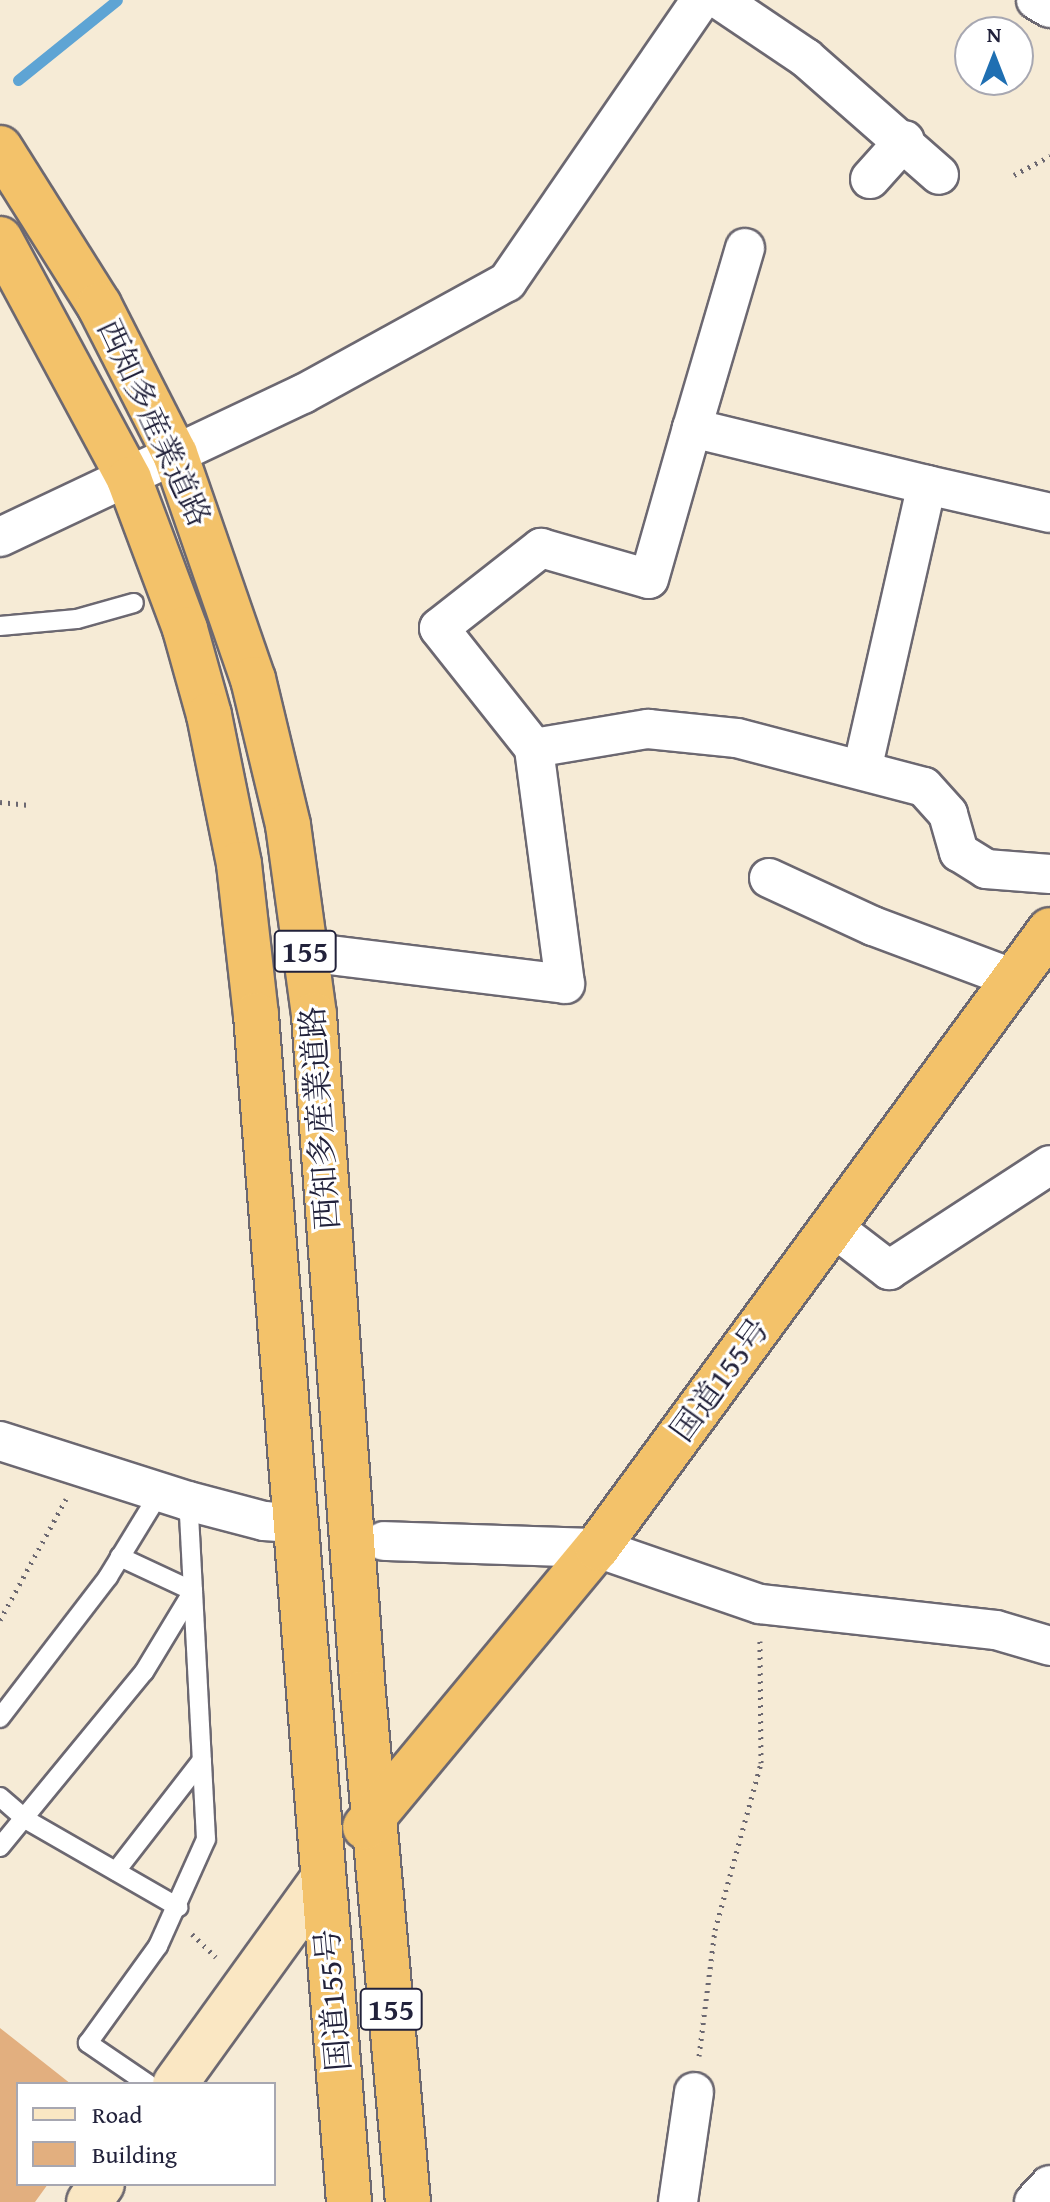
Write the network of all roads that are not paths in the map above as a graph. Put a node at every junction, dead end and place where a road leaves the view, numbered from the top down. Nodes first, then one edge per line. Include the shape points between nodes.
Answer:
1 (701, 0) edge
2 (720, 0) edge
3 (1036, 0) edge
4 (1050, 8) edge
5 (905, 140) junction
6 (0, 148) edge
7 (939, 175) dead end
8 (870, 179) dead end
9 (0, 239) edge
10 (745, 248) dead end
11 (692, 428) junction
12 (175, 454) junction
13 (129, 479) junction
14 (927, 485) junction
15 (1050, 513) edge
16 (0, 537) edge
17 (134, 603) dead end
18 (0, 626) edge
19 (534, 748) junction
20 (862, 770) junction
21 (1050, 874) edge
22 (769, 878) dead end
23 (1050, 930) edge
24 (305, 952) junction
25 (1015, 979) junction
26 (1050, 1165) edge
27 (833, 1227) junction
28 (0, 1441) edge
29 (158, 1491) junction
30 (294, 1523) junction
31 (384, 1541) dead end
32 (597, 1548) junction
33 (120, 1557) junction
34 (193, 1591) junction
35 (1050, 1646) edge
36 (0, 1718) edge
37 (202, 1760) junction
38 (1, 1798) edge
39 (374, 1816) junction
40 (25, 1819) junction
41 (1, 1846) edge
42 (116, 1871) junction
43 (323, 1879) junction
44 (178, 1907) junction
45 (145, 2082) edge
46 (176, 2082) edge
47 (694, 2092) road end
48 (1050, 2185) edge
49 (349, 2202) edge
50 (408, 2202) edge
51 (678, 2202) edge
52 (1034, 2202) edge

1 - 12 street via 507,282 303,394
2 - 5 street via 806,58
3 - 4 street
5 - 7 street
5 - 8 street
6 - 12 highway, 西知多産業道路 / 155 via 99,305
9 - 13 highway, 西知多産業道路 / 155
10 - 11 street
11 - 14 street
11 - 19 street via 649,579 541,548 439,628
12 - 13 street
12 - 24 highway, 西知多産業道路 / 155 via 253,679 288,825
13 - 16 street
13 - 30 highway, 西知多産業道路 / 155 via 185,629 209,715 239,864 256,1015
14 - 15 street
14 - 20 street
17 - 18 lane via 77,619
19 - 20 street via 648,729 737,738
19 - 24 street via 565,984
20 - 21 street via 924,787 948,814 959,852 986,869
22 - 25 street via 873,926
23 - 25 highway, 国道155号
24 - 39 highway, 西知多産業道路 / 155
25 - 27 highway, 国道155号
26 - 27 street via 889,1270
27 - 32 highway, 国道155号
28 - 29 street
29 - 30 street via 264,1521
29 - 33 lane
29 - 34 lane
30 - 43 highway, 西知多産業道路 / 155
31 - 32 street
32 - 35 street via 760,1604 996,1630
32 - 39 highway, 国道155号
33 - 34 lane
33 - 36 lane
34 - 37 lane
34 - 40 lane via 144,1672
37 - 42 lane
37 - 44 lane via 206,1839
38 - 40 lane
39 - 43 highway, 国道155号
39 - 50 highway, 国道155号 / 155
40 - 41 lane
40 - 42 lane
42 - 44 lane
43 - 46 main road
43 - 49 highway, 国道155号 / 155
44 - 45 lane via 158,1946 88,2043
47 - 51 street
48 - 52 street

